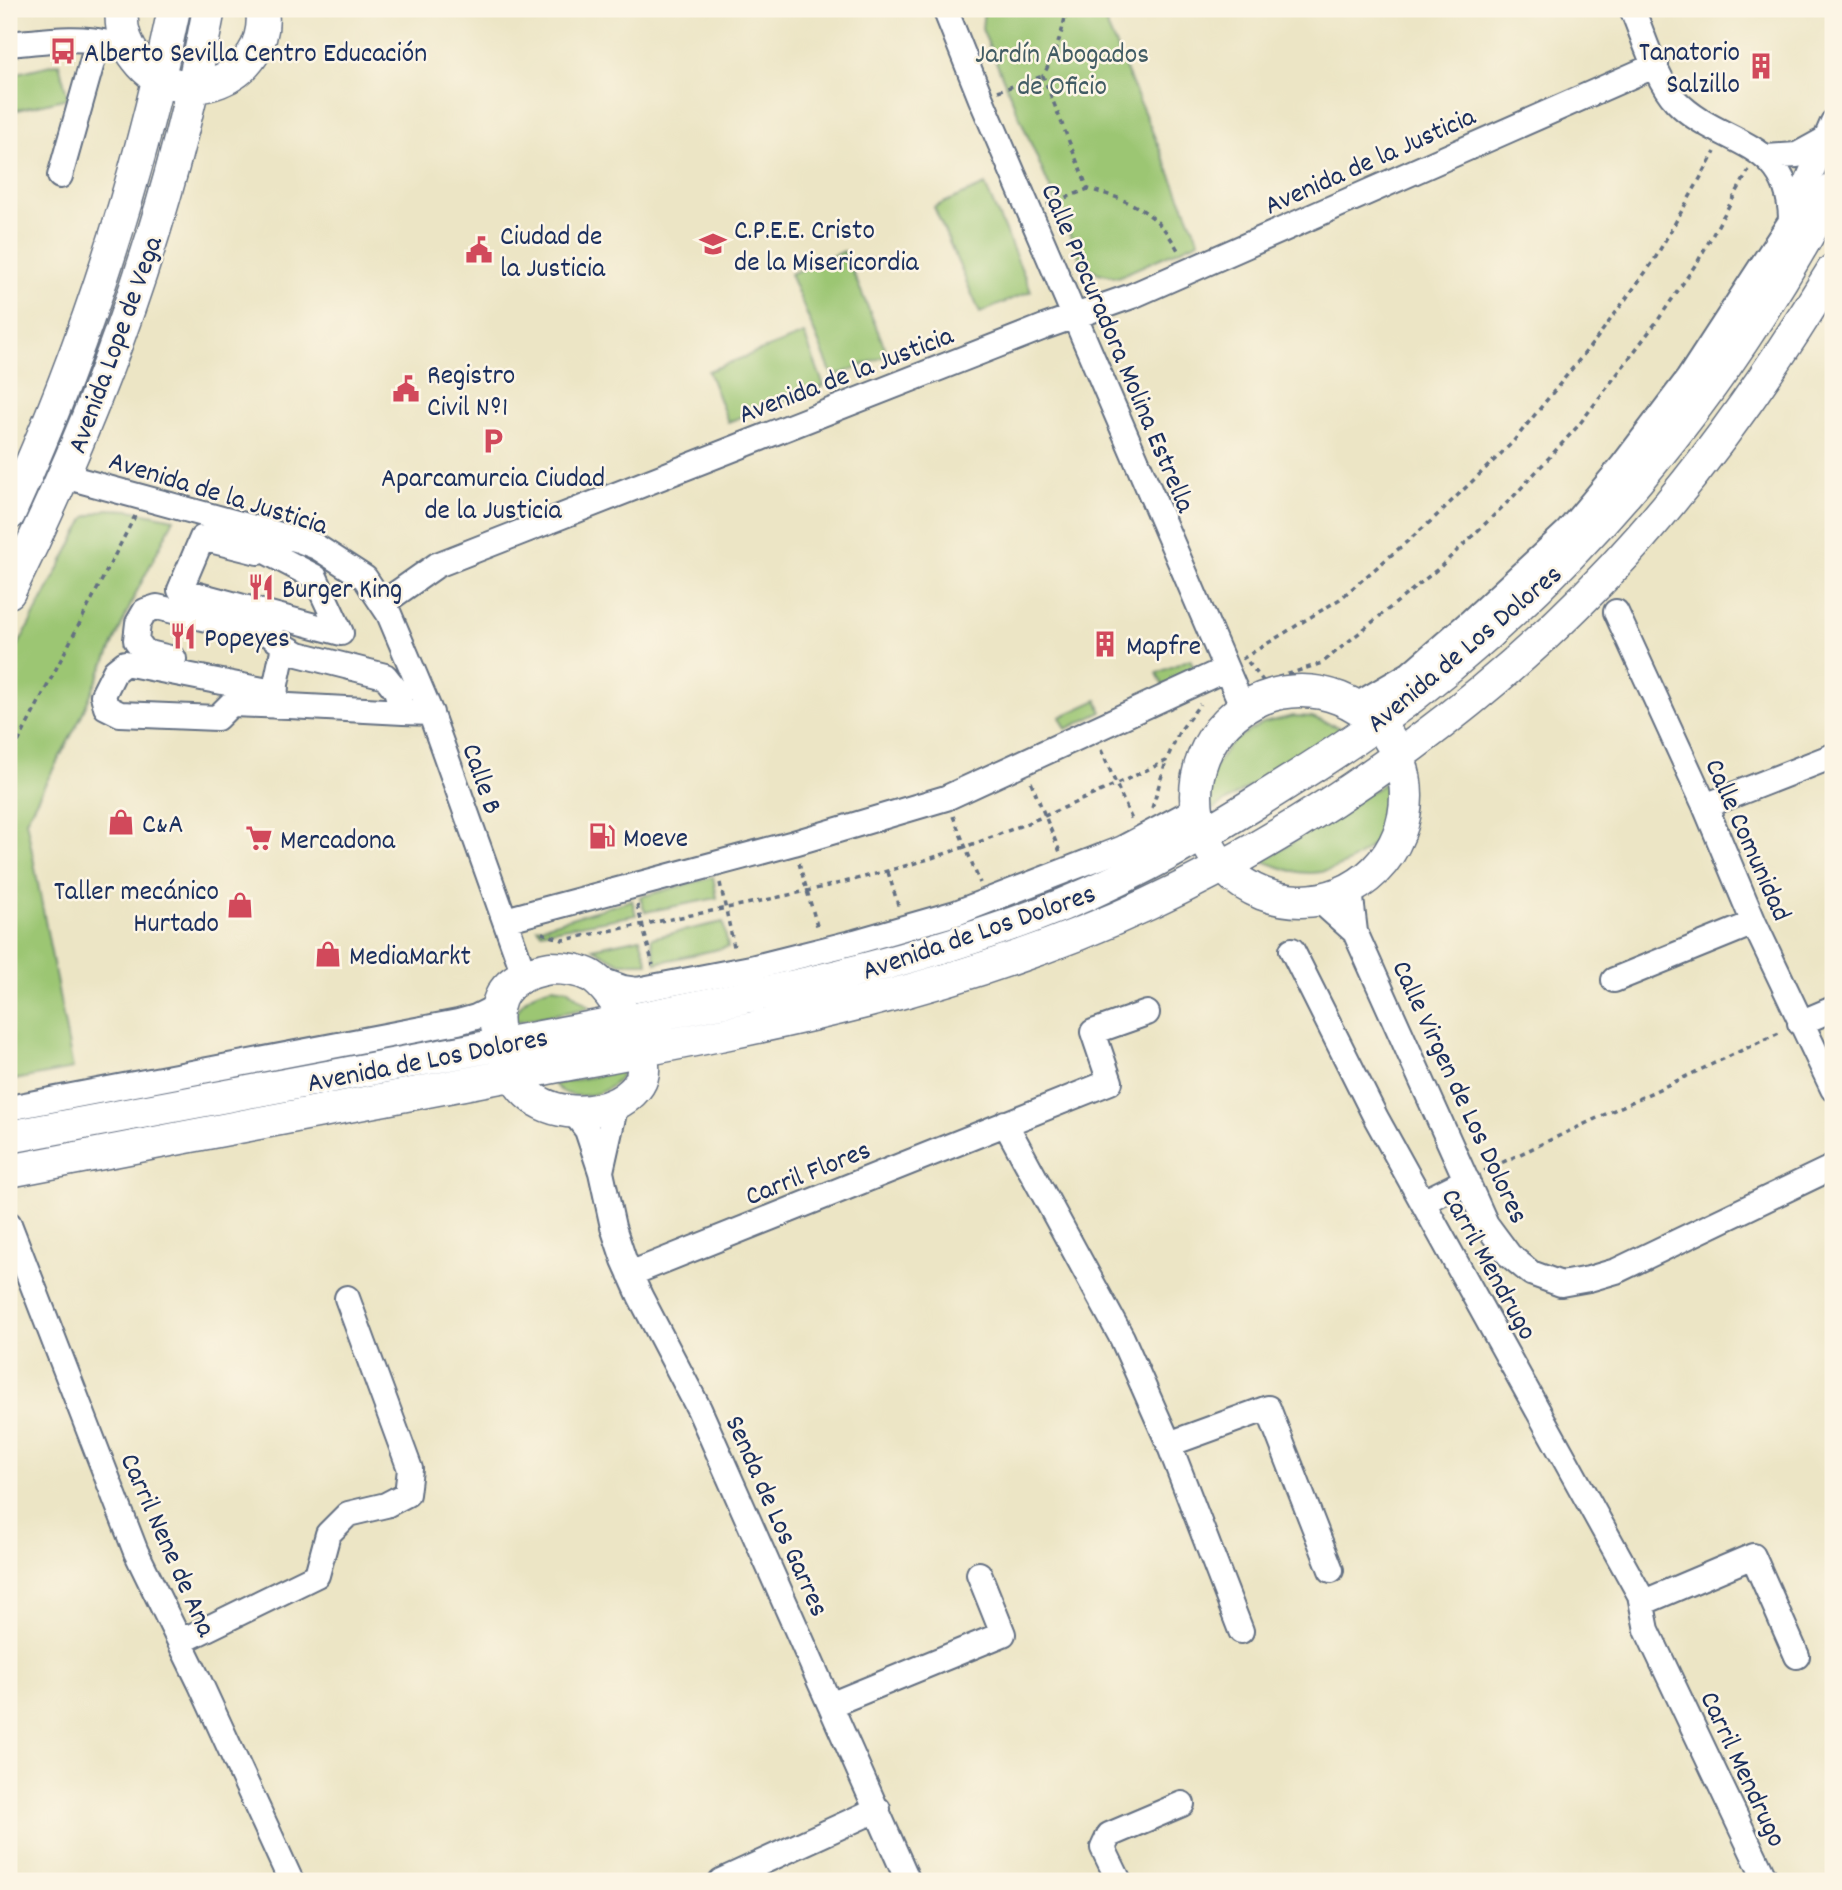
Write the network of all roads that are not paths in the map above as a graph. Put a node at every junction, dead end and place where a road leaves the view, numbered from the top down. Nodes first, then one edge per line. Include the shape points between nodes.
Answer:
1 (174, 9) edge
2 (209, 9) edge
3 (262, 9) edge
4 (945, 9) edge
5 (1632, 9) edge
6 (121, 11) edge
7 (71, 39) junction
8 (98, 41) junction
9 (9, 44) edge
10 (129, 49) junction
11 (1656, 65) junction
12 (160, 80) junction
13 (194, 88) junction
14 (1830, 131) edge
15 (1762, 155) junction
16 (60, 176) dead end
17 (1833, 189) edge
18 (1791, 218) junction
19 (1833, 270) edge
20 (1074, 317) junction
21 (64, 476) junction
22 (9, 514) edge
23 (269, 532) junction
24 (9, 592) edge
25 (383, 603) junction
26 (1616, 612) dead end
27 (284, 646) junction
28 (1235, 664) junction
29 (236, 685) junction
30 (275, 706) junction
31 (1242, 708) junction
32 (403, 712) junction
33 (431, 713) junction
34 (1366, 714) junction
35 (1398, 755) junction
36 (1833, 756) edge
37 (1705, 806) junction
38 (1199, 822) junction
39 (1221, 866) junction
40 (1350, 890) junction
41 (1319, 900) junction
42 (1755, 923) junction
43 (508, 929) junction
44 (1355, 932) junction
45 (1292, 950) dead end
46 (524, 974) junction
47 (593, 977) junction
48 (1614, 980) dead end
49 (496, 1007) junction
50 (1833, 1009) edge
51 (1147, 1013) dead end
52 (627, 1021) junction
53 (1801, 1023) junction
54 (501, 1045) junction
55 (639, 1050) junction
56 (513, 1074) junction
57 (1833, 1089) edge
58 (615, 1104) junction
59 (9, 1108) edge
60 (574, 1113) junction
61 (1005, 1123) junction
62 (9, 1137) edge
63 (1833, 1167) edge
64 (9, 1171) edge
65 (601, 1172) junction
66 (1466, 1180) junction
67 (1423, 1202) junction
68 (9, 1224) edge
69 (630, 1274) junction
70 (347, 1298) dead end
71 (1169, 1444) junction
72 (1331, 1570) dead end
73 (979, 1574) dead end
74 (1642, 1602) junction
75 (1241, 1631) dead end
76 (177, 1635) junction
77 (1797, 1656) dead end
78 (830, 1705) junction
79 (1182, 1804) dead end
80 (878, 1810) junction
81 (291, 1881) edge
82 (720, 1881) edge
83 (908, 1881) edge
84 (1119, 1881) edge
85 (1766, 1881) edge

1 - 12 main road, Avenida Lope de Vega
2 - 13 main road, Avenida Lope de Vega
3 - 13 main road via 260,38 250,58 215,84
4 - 20 street, Calle Procuradora Molina Estrella
5 - 11 street
6 - 7 street
6 - 10 main road
7 - 8 street
7 - 9 street
8 - 10 street
8 - 16 street
10 - 12 main road
11 - 15 street via 1666,88 1686,110
11 - 20 street, Avenida de la Justicia
12 - 13 main road
12 - 22 main road, Avenida Lope de Vega via 94,303
13 - 21 main road, Avenida Lope de Vega via 127,313
14 - 15 street via 1797,155
14 - 18 street
15 - 18 street via 1779,171
17 - 34 main road, Avenida de Los Dolores via 1769,303 1725,369 1611,512 1556,570 1451,666
18 - 34 street via 1688,379 1568,531
19 - 35 main road, Avenida de Los Dolores via 1755,392 1639,539 1515,663
20 - 25 street, Avenida de la Justicia via 437,565
20 - 28 street, Calle Procuradora Molina Estrella
21 - 23 street, Avenida de la Justicia
21 - 24 main road, Avenida Lope de Vega
23 - 23 street via 258,552 202,538 180,590 341,633 315,577 269,553
23 - 25 street, Avenida de la Justicia via 309,544 340,561 365,578
25 - 33 street, Calle B
26 - 37 street, Calle Comunidad
27 - 29 street via 269,634 158,607 145,611 136,640 145,652 229,671
27 - 30 street
27 - 32 street via 298,654 385,676 396,690
28 - 31 street, Calle Procuradora Molina Estrella
28 - 43 street via 946,798 631,887
29 - 30 street via 263,690
29 - 30 street via 125,663 115,671 103,695 106,707 120,714 217,718 231,704
30 - 32 street
31 - 34 main road via 1269,695 1299,691 1328,694
31 - 38 main road via 1205,752 1196,786
32 - 33 street
33 - 43 street, Calle B
34 - 35 main road via 1390,738
34 - 38 main road, Avenida de Los Dolores via 1292,780
35 - 39 main road, Avenida de Los Dolores
35 - 40 main road via 1407,794 1404,823 1392,850 1374,873
36 - 37 street
37 - 42 street, Calle Comunidad
38 - 39 main road
38 - 47 street via 956,913 855,942 637,989
38 - 52 main road, Avenida de Los Dolores via 1133,873 1035,916 857,972
39 - 41 main road via 1256,892 1287,901
39 - 55 main road, Avenida de Los Dolores via 1149,904 968,973 843,1009
40 - 41 main road
40 - 44 street, Calle Virgen de Los Dolores
41 - 44 street, Calle Virgen de Los Dolores
42 - 48 street
42 - 53 street, Calle Comunidad
43 - 46 street, Calle B
44 - 66 street, Calle Virgen de Los Dolores
45 - 67 street, Carril Mendrugo
46 - 47 main road via 559,968
46 - 49 main road via 505,989
47 - 52 main road via 610,993
49 - 54 main road
49 - 59 street via 458,1022
50 - 53 street
51 - 61 street, Carril Flores via 1093,1032 1110,1082
52 - 54 main road, Avenida de Los Dolores
52 - 55 main road
53 - 57 street, Calle Comunidad
54 - 56 main road
54 - 62 main road, Avenida de Los Dolores
55 - 56 main road, Avenida de Los Dolores
55 - 58 main road via 642,1076 631,1093
56 - 60 main road via 536,1099
56 - 64 main road, Avenida de Los Dolores
58 - 60 main road
58 - 65 street
60 - 65 street, Senda de Los Garres via 587,1130
61 - 69 street, Carril Flores
61 - 71 street via 1122,1338
63 - 66 street, Calle Virgen de Los Dolores via 1616,1271 1561,1284 1531,1273 1509,1255 1486,1224
65 - 69 street, Senda de Los Garres
66 - 67 street
67 - 74 street, Carril Mendrugo
68 - 76 street, Carril Nene de Ana via 136,1552
69 - 78 street, Senda de Los Garres via 699,1409
70 - 76 street via 410,1469 407,1494 386,1505 348,1514 328,1534 317,1575 188,1638
71 - 72 street via 1268,1408
71 - 75 street
73 - 78 street via 1003,1634
74 - 77 street via 1753,1556
74 - 85 street, Carril Mendrugo via 1647,1630
76 - 81 street, Carril Nene de Ana
78 - 80 street, Senda de Los Garres
79 - 84 street via 1109,1835 1104,1848
80 - 82 street
80 - 83 street, Senda de Los Garres

